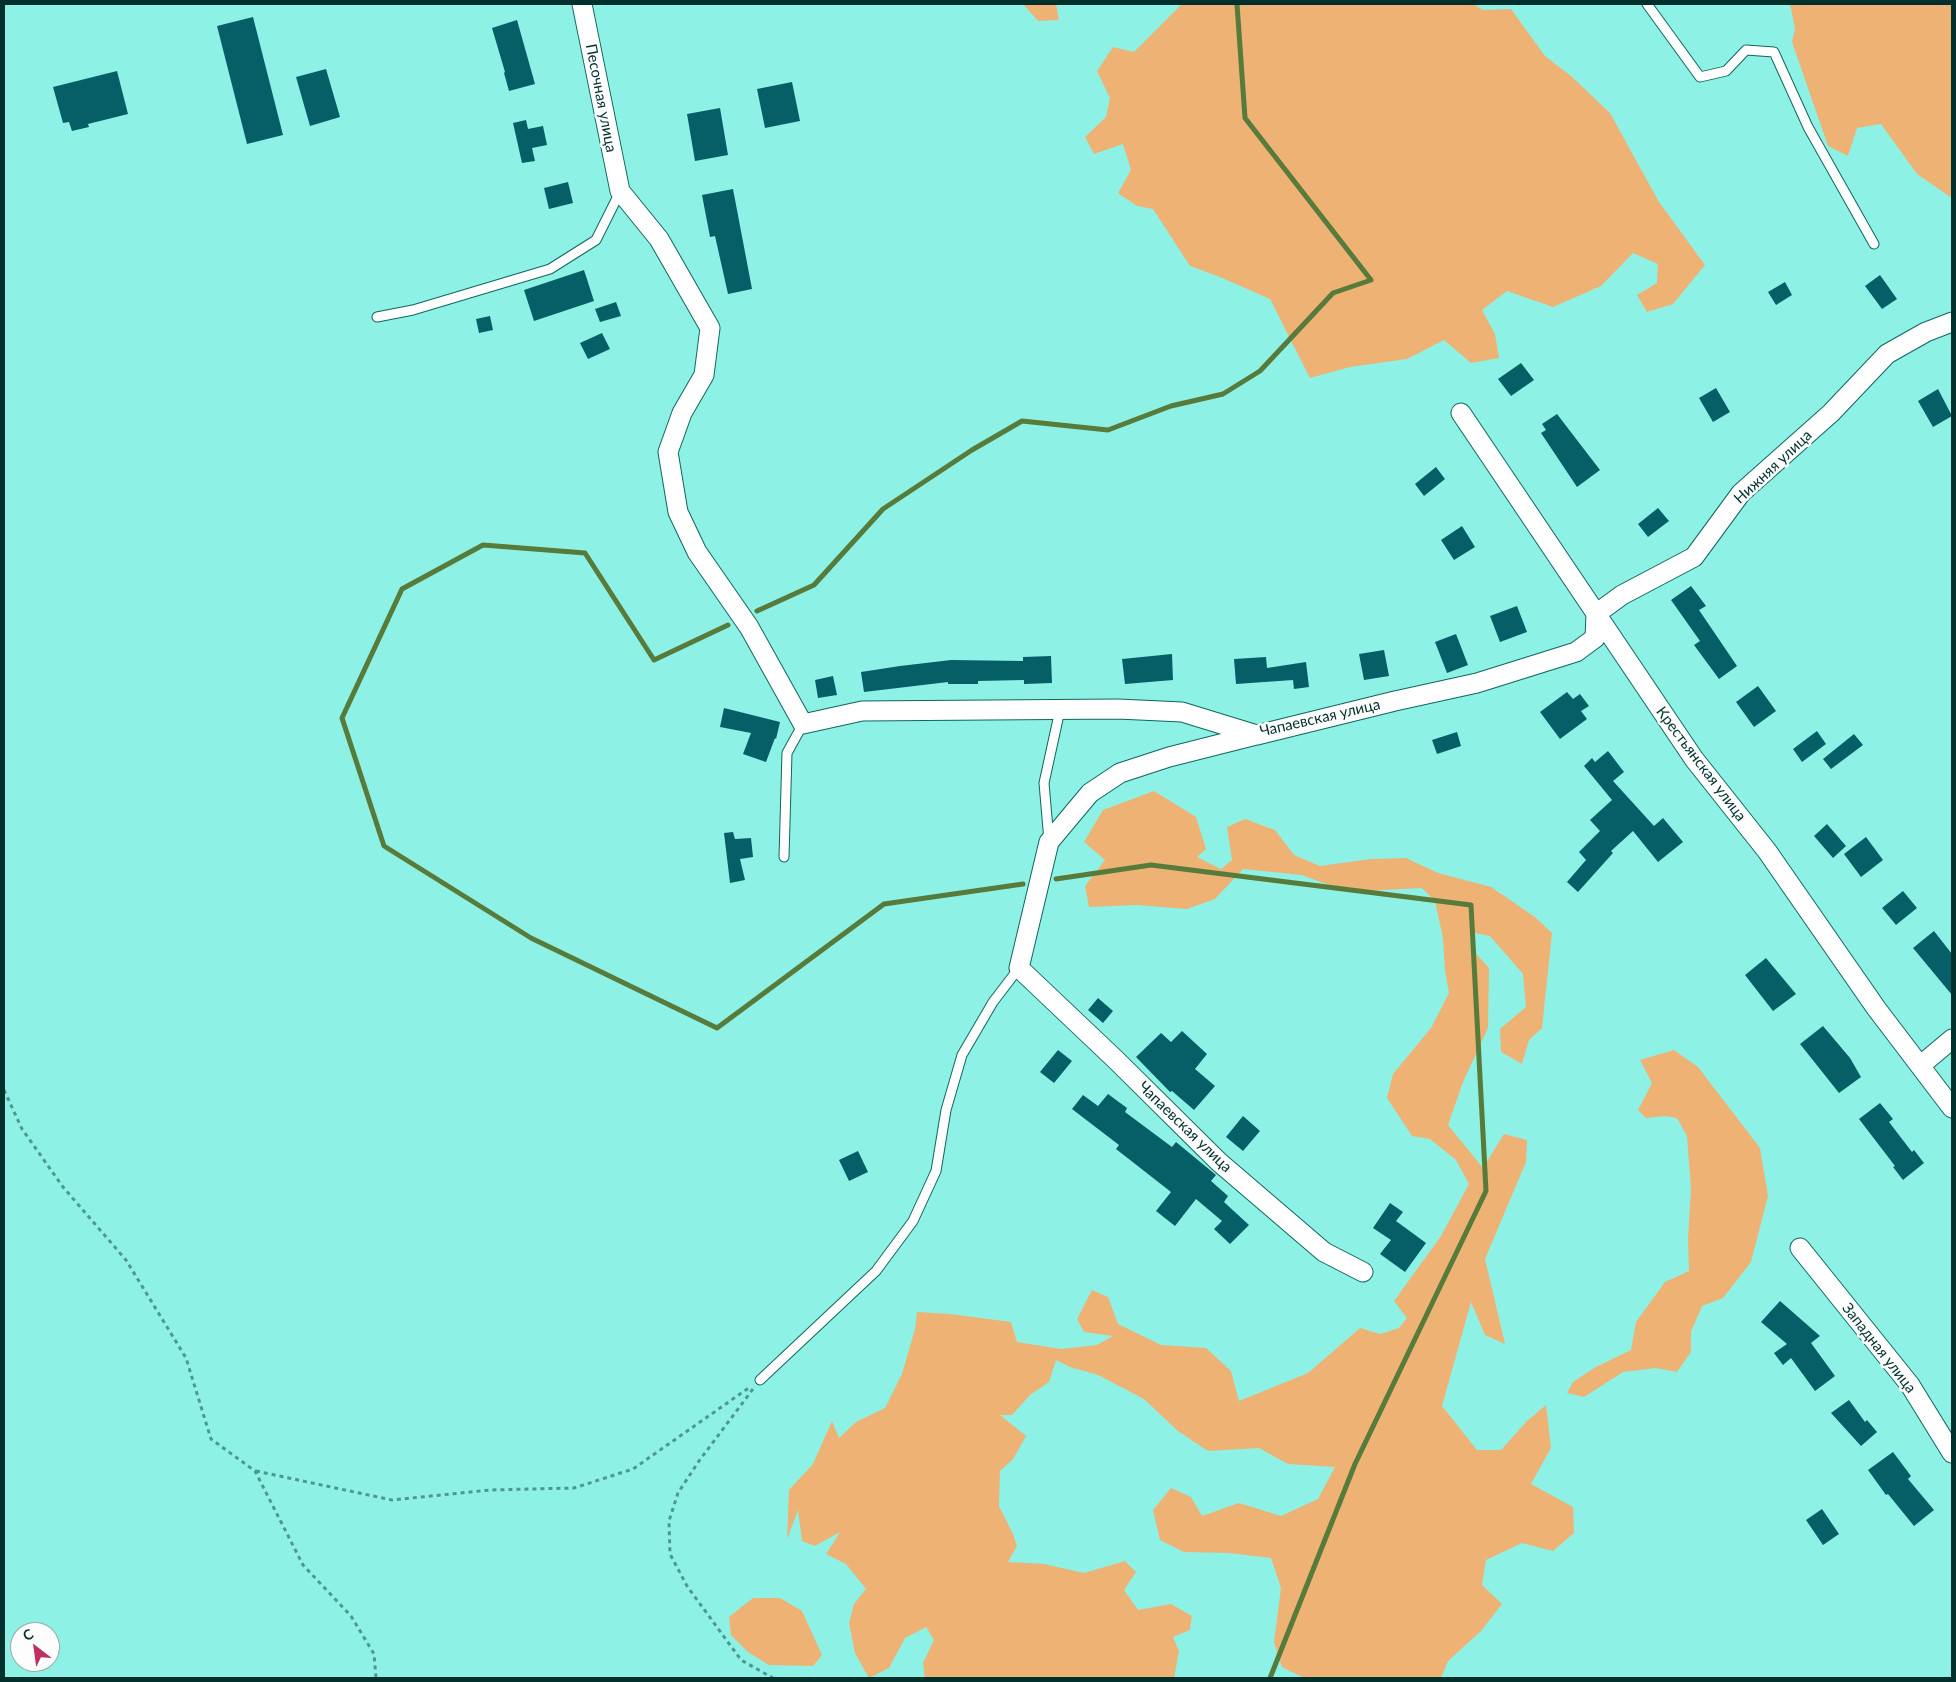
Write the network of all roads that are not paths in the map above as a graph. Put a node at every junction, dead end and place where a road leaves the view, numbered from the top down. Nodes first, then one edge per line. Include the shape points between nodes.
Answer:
1 (582, 4) edge
2 (1647, 4) edge
3 (620, 192) junction
4 (1874, 244) dead end
5 (377, 317) dead end
6 (1952, 322) edge
7 (1461, 413) dead end
8 (1596, 614) junction
9 (1060, 710) junction
10 (803, 724) junction
11 (1257, 735) junction
12 (1049, 842) junction
13 (784, 857) dead end
14 (1019, 968) junction
15 (1952, 1039) edge
16 (1921, 1065) junction
17 (1952, 1108) edge
18 (1800, 1248) dead end
19 (1363, 1272) dead end
20 (760, 1380) road end
21 (1952, 1453) edge

1 - 3 street, Песочная улица
2 - 4 lane via 1700,77 1726,71 1746,50 1774,52 1808,127
3 - 5 lane via 596,240 550,268 413,310
3 - 10 street via 659,239 710,328 704,375 682,413 668,452 678,512 697,552 749,627
6 - 8 street, Нижняя улица via 1926,332 1887,354 1832,412 1741,493 1694,558 1622,595
7 - 8 street, Крестьянская улица
8 - 11 street, Чапаевская улица via 1595,638 1576,652 1477,683
8 - 16 street, Крестьянская улица via 1694,759 1767,851 1876,1008
9 - 10 street, Чапаевская улица via 862,711
9 - 11 street, Чапаевская улица via 1182,712
9 - 12 lane via 1044,783
10 - 13 lane via 787,753
11 - 12 street via 1120,773 1090,793
12 - 14 street
14 - 19 street, Чапаевская улица via 1220,1162 1324,1252
14 - 20 lane via 993,1002 962,1055 946,1110 936,1171 914,1221 876,1271
15 - 16 street
16 - 17 street, Крестьянская улица
18 - 21 street, Западная улица via 1910,1385

